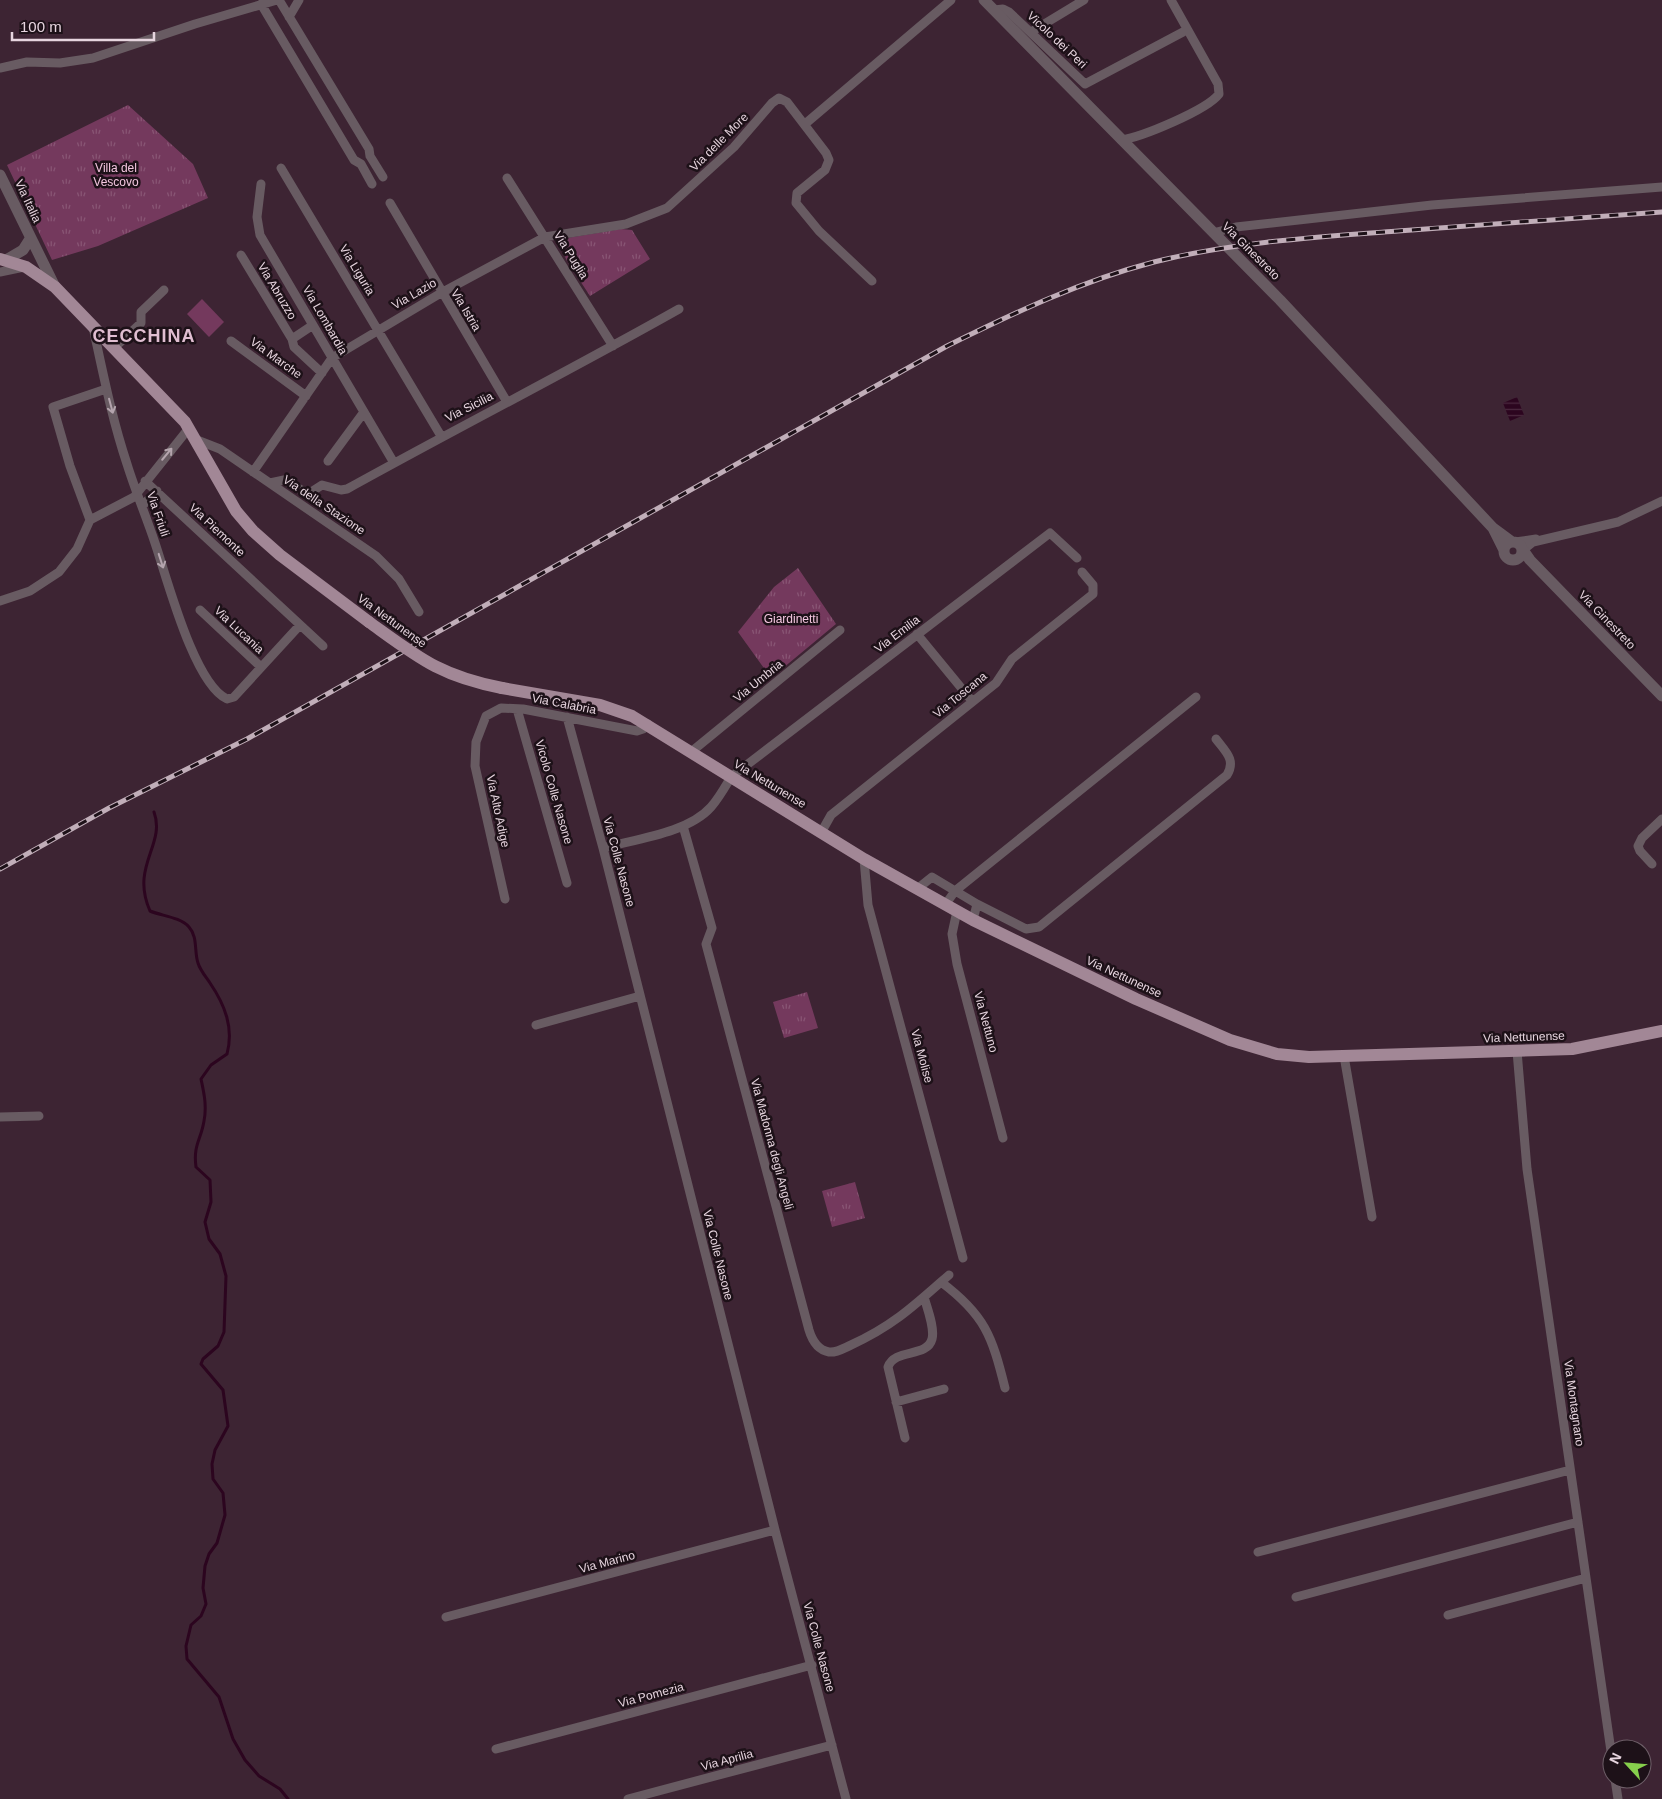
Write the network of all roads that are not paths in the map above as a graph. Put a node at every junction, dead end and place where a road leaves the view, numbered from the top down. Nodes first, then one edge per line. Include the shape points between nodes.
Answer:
1 (278, 0) edge
2 (299, 0) edge
3 (951, 0) edge
4 (984, 0) edge
5 (1084, 0) edge
6 (1171, 0) edge
7 (261, 4) junction
8 (994, 10) junction
9 (290, 17) junction
10 (1031, 32) junction
11 (1183, 32) dead end
12 (0, 68) edge
13 (805, 124) junction
14 (1121, 140) junction
15 (281, 168) dead end
16 (0, 175) edge
17 (383, 177) dead end
18 (507, 178) dead end
19 (261, 184) dead end
20 (372, 184) dead end
21 (1662, 187) edge
22 (390, 203) dead end
23 (642, 219) joint
24 (1213, 233) junction
25 (545, 237) junction
26 (30, 239) junction
27 (241, 255) dead end
28 (2, 264) edge
29 (872, 281) dead end
30 (54, 287) junction
31 (164, 290) dead end
32 (441, 293) junction
33 (679, 309) dead end
34 (92, 325) junction
35 (313, 325) junction
36 (378, 329) junction
37 (292, 339) junction
38 (232, 341) dead end
39 (613, 346) junction
40 (114, 348) junction
41 (332, 358) junction
42 (322, 373) junction
43 (106, 389) junction
44 (306, 396) junction
45 (507, 402) junction
46 (364, 412) junction
47 (189, 428) junction
48 (441, 436) junction
49 (197, 440) junction
50 (328, 461) dead end
51 (394, 463) junction
52 (253, 472) junction
53 (145, 481) junction
54 (270, 484) junction
55 (157, 491) junction
56 (138, 492) junction
57 (1662, 501) edge
58 (143, 505) junction
59 (90, 520) junction
60 (1514, 549) junction
61 (1077, 558) dead end
62 (1082, 572) dead end
63 (0, 601) edge
64 (200, 610) dead end
65 (419, 612) dead end
66 (300, 625) junction
67 (840, 630) dead end
68 (917, 634) junction
69 (323, 646) dead end
70 (261, 668) junction
71 (1662, 696) edge
72 (1196, 697) dead end
73 (227, 699) joint
74 (972, 701) junction
75 (517, 709) junction
76 (567, 717) junction
77 (648, 724) junction
78 (480, 727) joint
79 (1216, 739) dead end
80 (691, 752) junction
81 (730, 777) junction
82 (1662, 819) edge
83 (683, 826) junction
84 (822, 831) junction
85 (603, 848) junction
86 (864, 858) junction
87 (1652, 864) dead end
88 (567, 883) dead end
89 (916, 889) junction
90 (955, 891) junction
91 (504, 900) dead end
92 (977, 904) junction
93 (945, 905) junction
94 (957, 911) junction
95 (973, 920) junction
96 (640, 996) junction
97 (536, 1025) dead end
98 (1662, 1031) edge
99 (1517, 1051) junction
100 (1344, 1056) junction
101 (0, 1116) edge
102 (39, 1116) dead end
103 (1003, 1138) dead end
104 (1372, 1217) dead end
105 (963, 1258) dead end
106 (949, 1275) dead end
107 (941, 1282) junction
108 (924, 1297) junction
109 (1005, 1388) dead end
110 (944, 1390) dead end
111 (896, 1402) junction
112 (905, 1438) dead end
113 (1570, 1470) junction
114 (1578, 1522) junction
115 (775, 1530) junction
116 (1258, 1552) dead end
117 (1586, 1578) junction
118 (1296, 1597) dead end
119 (1448, 1614) dead end
120 (446, 1617) dead end
121 (812, 1665) junction
122 (1609, 1739) edge
123 (832, 1745) junction
124 (496, 1749) dead end
125 (628, 1799) edge
126 (846, 1799) edge

1 - 7 street
1 - 9 street
2 - 9 street
3 - 13 street
4 - 8 street, Via Ginestreto
5 - 10 street
6 - 14 street via 1218,84 1219,94 1211,102 1161,127
7 - 12 street via 93,58 60,63 26,62
7 - 20 street via 354,160
8 - 10 street, Vicolo dei Peri via 1007,10
8 - 14 street, Via Ginestreto
9 - 17 street
10 - 11 street, Vicolo dei Peri via 1085,84
13 - 23 street, Via delle More via 786,101 776,99 741,140 681,197 667,208
13 - 29 street, Via delle More via 826,153 829,163 797,193 796,203 819,231
14 - 24 street, Via Ginestreto
15 - 36 street, Via Liguria
16 - 26 street, Via Italia
18 - 25 street, Via Puglia
19 - 35 street, Via Lombardia via 257,217 259,231
21 - 24 street via 1432,205 1236,227
22 - 32 street, Via Istria
23 - 25 street, Via Lazio
24 - 60 street, Via Ginestreto
25 - 32 street, Via Lazio
25 - 39 street, Via Puglia
26 - 28 street via 23,250
26 - 30 street, Via Italia
27 - 37 street, Via Abruzzo
28 - 30 main road, Via Nettunense via 26,267
30 - 34 main road, Via Nettunense
31 - 40 street via 141,312 141,323
32 - 36 street, Via Lazio
32 - 45 street, Via Istria
33 - 39 street, Via Sicilia
34 - 40 main road, Via Nettunense
34 - 43 street, Via Friuli
35 - 37 street
35 - 41 street, Via Lombardia
36 - 41 street, Via Lazio
36 - 48 street, Via Liguria
37 - 42 street, Via Abruzzo via 294,347
38 - 44 street, Via Marche
39 - 45 street, Via Sicilia
40 - 47 main road, Via Nettunense
41 - 42 street, Via Lazio
41 - 46 street, Via Lombardia
42 - 44 street, Via Lazio
43 -> 56 street, Via Friuli
43 - 59 street via 53,407
44 - 52 street, Via Lazio
45 - 48 street, Via Sicilia
46 - 50 street
46 - 51 street, Via Lombardia
47 - 49 main road, Via Nettunense
53 -> 47 street
48 - 51 street, Via Sicilia
49 - 52 street, Via della Stazione via 216,446
49 - 77 main road, Via Nettunense, bridge via 236,511 253,531 280,556 436,668 463,679 502,688 600,705
51 - 54 street, Via Sicilia via 344,490 322,485 308,494 284,480
52 - 54 street, Via della Stazione
53 - 55 street, Via Piemonte
53 - 56 street
54 - 65 street, Via della Stazione via 381,560 399,579
55 - 58 street
55 - 66 street, Via Piemonte
56 - 58 street, Via Friuli
56 - 59 street via 125,504
57 - 60 street via 1618,522 1541,539
58 -> 73 street, Via Friuli via 193,654 218,693
59 - 63 street via 77,549 59,572 30,591
60 - 71 street, Via Ginestreto via 1533,564
61 - 68 street, Via Emilia via 1050,533
62 - 74 street, Via Toscana via 1093,585 1093,594 1012,658 999,680
64 - 70 street, Via Lucania
66 - 69 street, Via Piemonte
66 - 70 street, Via Lucania
67 - 80 street, Via Umbria
68 - 74 street
68 - 81 street, Via Emilia
70 - 73 street, Via Lucania via 234,697
72 - 90 street
74 - 84 street, Via Toscana via 831,814
75 - 76 street, Via Calabria
75 - 78 street, Via Calabria via 493,710
75 - 88 street, Vicolo Colle Nasone
76 - 77 street, Via Calabria via 637,731
76 - 85 street, Via Colle Nasone
77 - 80 main road, Via Nettunense
78 - 91 street, Via Alto Adige via 475,766
79 - 92 street via 1231,758 1232,767 1227,775 1040,927 1026,929
80 - 81 main road, Via Nettunense
81 - 83 street via 711,807 701,817
81 - 84 main road, Via Nettunense
82 - 87 street via 1638,846
83 - 85 street
83 - 108 street, Via Madonna degli Angeli via 712,928 706,944 811,1337 824,1351 836,1352 886,1328
84 - 86 main road, Via Nettunense
85 - 96 street, Via Colle Nasone
86 - 89 main road, Via Nettunense
86 - 105 street, Via Molise via 868,905
89 - 90 street via 932,877
89 - 93 main road, Via Nettunense
90 - 92 street
90 - 93 street
92 - 95 street
93 - 94 main road, Via Nettunense
94 - 95 main road, Via Nettunense
94 - 103 street, Via Nettuno via 952,934 957,964
95 - 100 main road, Via Nettunense via 1136,999 1236,1043 1283,1055
96 - 97 street
96 - 115 street, Via Colle Nasone
98 - 99 main road, Via Nettunense via 1572,1048
99 - 100 main road, Via Nettunense
99 - 113 street, Via Montagnano via 1525,1152
100 - 104 street
101 - 102 street
106 - 107 street, Via Madonna degli Angeli
107 - 108 street, Via Madonna degli Angeli
107 - 109 street via 968,1304 985,1326 995,1347
108 - 111 street via 932,1340 926,1347 890,1363 888,1369
110 - 111 street
111 - 112 street
113 - 114 street, Via Montagnano
113 - 116 street
114 - 117 street, Via Montagnano
114 - 118 street
115 - 120 street, Via Marino
115 - 121 street, Via Colle Nasone
117 - 119 street
117 - 122 street, Via Montagnano
121 - 123 street, Via Colle Nasone
121 - 124 street, Via Pomezia
123 - 125 street, Via Aprilia
123 - 126 street, Via Colle Nasone

